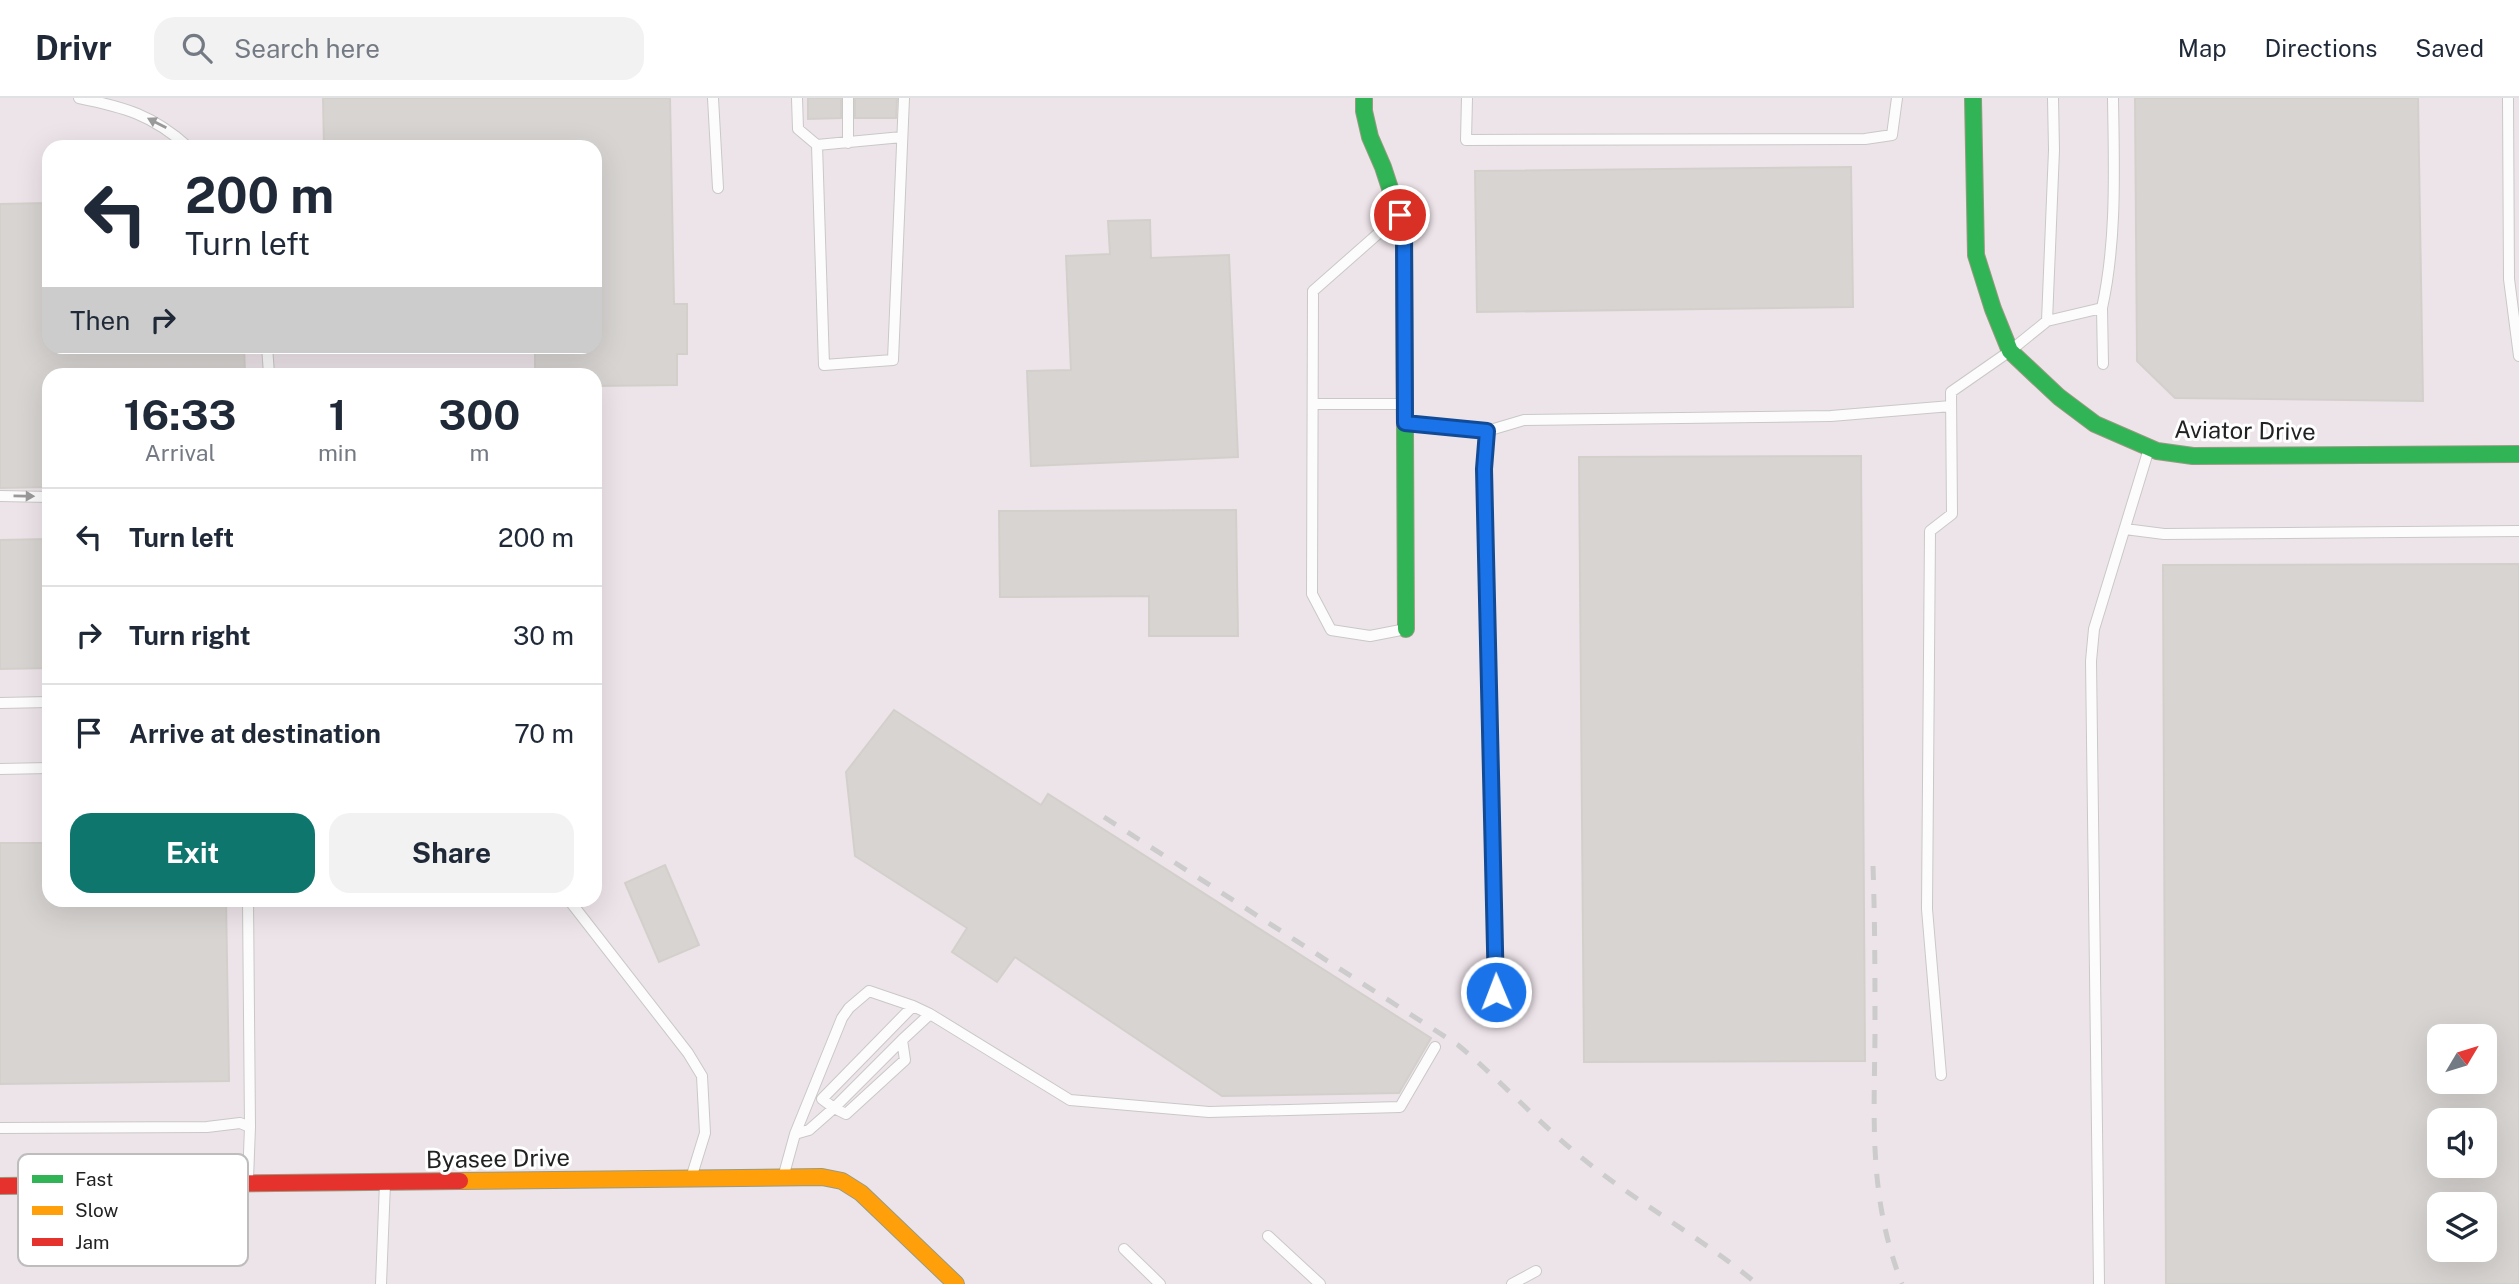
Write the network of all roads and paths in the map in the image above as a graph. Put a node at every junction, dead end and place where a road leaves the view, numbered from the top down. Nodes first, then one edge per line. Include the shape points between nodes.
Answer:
1 (79, 98) edge
2 (713, 98) edge
3 (797, 98) edge
4 (848, 98) edge
5 (904, 98) edge
6 (1364, 98) edge
7 (1467, 98) edge
8 (1897, 98) edge
9 (1973, 98) edge
10 (2053, 98) edge
11 (2113, 98) edge
12 (2508, 98) edge
13 (902, 137) junction
14 (181, 140) edge
15 (848, 143) junction
16 (817, 145) junction
17 (718, 188) dead end
18 (1400, 215) junction
19 (2102, 308) junction
20 (2047, 321) junction
21 (2010, 351) junction
22 (2519, 356) edge
23 (2103, 364) dead end
24 (1313, 404) junction
25 (1405, 404) junction
26 (1951, 406) junction
27 (1405, 423) junction
28 (1487, 431) junction
29 (2149, 448) junction
30 (2519, 454) edge
31 (0, 496) edge
32 (42, 496) edge
33 (2125, 529) junction
34 (2519, 531) edge
35 (1406, 629) joint
36 (42, 702) edge
37 (0, 703) edge
38 (42, 768) edge
39 (0, 769) edge
40 (248, 907) edge
41 (574, 907) edge
42 (1496, 992) dead end
43 (913, 1006) junction
44 (930, 1014) junction
45 (902, 1040) junction
46 (1435, 1047) dead end
47 (1941, 1075) dead end
48 (834, 1108) junction
49 (250, 1127) junction
50 (0, 1128) edge
51 (795, 1134) junction
52 (783, 1177) junction
53 (691, 1179) junction
54 (385, 1183) junction
55 (248, 1184) joint
56 (0, 1186) edge
57 (18, 1186) edge
58 (1268, 1236) dead end
59 (1124, 1249) dead end
60 (1536, 1270) dead end
61 (381, 1284) edge
62 (956, 1284) edge
63 (1160, 1284) edge
64 (1320, 1284) edge
65 (1512, 1284) edge
66 (2099, 1284) edge

14 -> 1 lane via 169,129 122,107
2 - 17 lane
3 - 16 lane via 798,129
4 - 15 lane
5 - 13 lane
6 - 18 street via 1370,136
7 - 8 lane via 1466,140 1865,139 1892,135
9 - 21 street, Aviator Drive via 1976,255
10 - 20 lane
11 - 19 lane via 2115,172
12 - 22 lane via 2509,279
13 - 15 lane
13 - 16 lane via 893,360 824,365
15 - 16 lane
18 - 24 lane via 1313,291
18 - 25 street via 1404,231
19 - 20 lane
19 - 23 lane
20 - 21 lane
21 - 26 lane via 1951,392
21 - 29 street, Aviator Drive via 2095,424
24 - 25 lane
24 - 35 lane via 1312,594 1331,630 1370,636
25 - 27 street
26 - 28 lane via 1831,416 1524,420
26 - 47 lane via 1952,514 1930,531 1928,659 1927,909
27 - 28 lane
27 - 35 street
28 - 42 lane via 1484,469
29 - 30 street, Aviator Drive via 2193,456
29 - 33 lane
31 -> 32 lane
33 - 34 lane via 2164,534
33 - 66 lane via 2094,629 2091,661
36 - 37 lane
38 - 39 lane
40 - 49 lane
41 - 53 lane via 702,1076 705,1133
43 - 44 lane
43 - 48 lane via 822,1099
43 - 51 lane via 869,990 849,1008
44 - 45 lane
44 - 46 lane via 1070,1100 1209,1112 1399,1107
45 - 48 lane
45 - 48 lane via 905,1060 845,1114
48 - 51 lane via 809,1130
49 - 50 lane
49 - 55 lane
51 - 52 lane
52 - 53 street, Byasee Drive
52 - 62 street, Byasee Drive via 822,1177 852,1187
53 - 54 street, Byasee Drive
54 - 55 street, Byasee Drive
54 - 61 lane
56 - 57 street, Byasee Drive
58 - 64 lane
59 - 63 lane
60 - 65 lane

